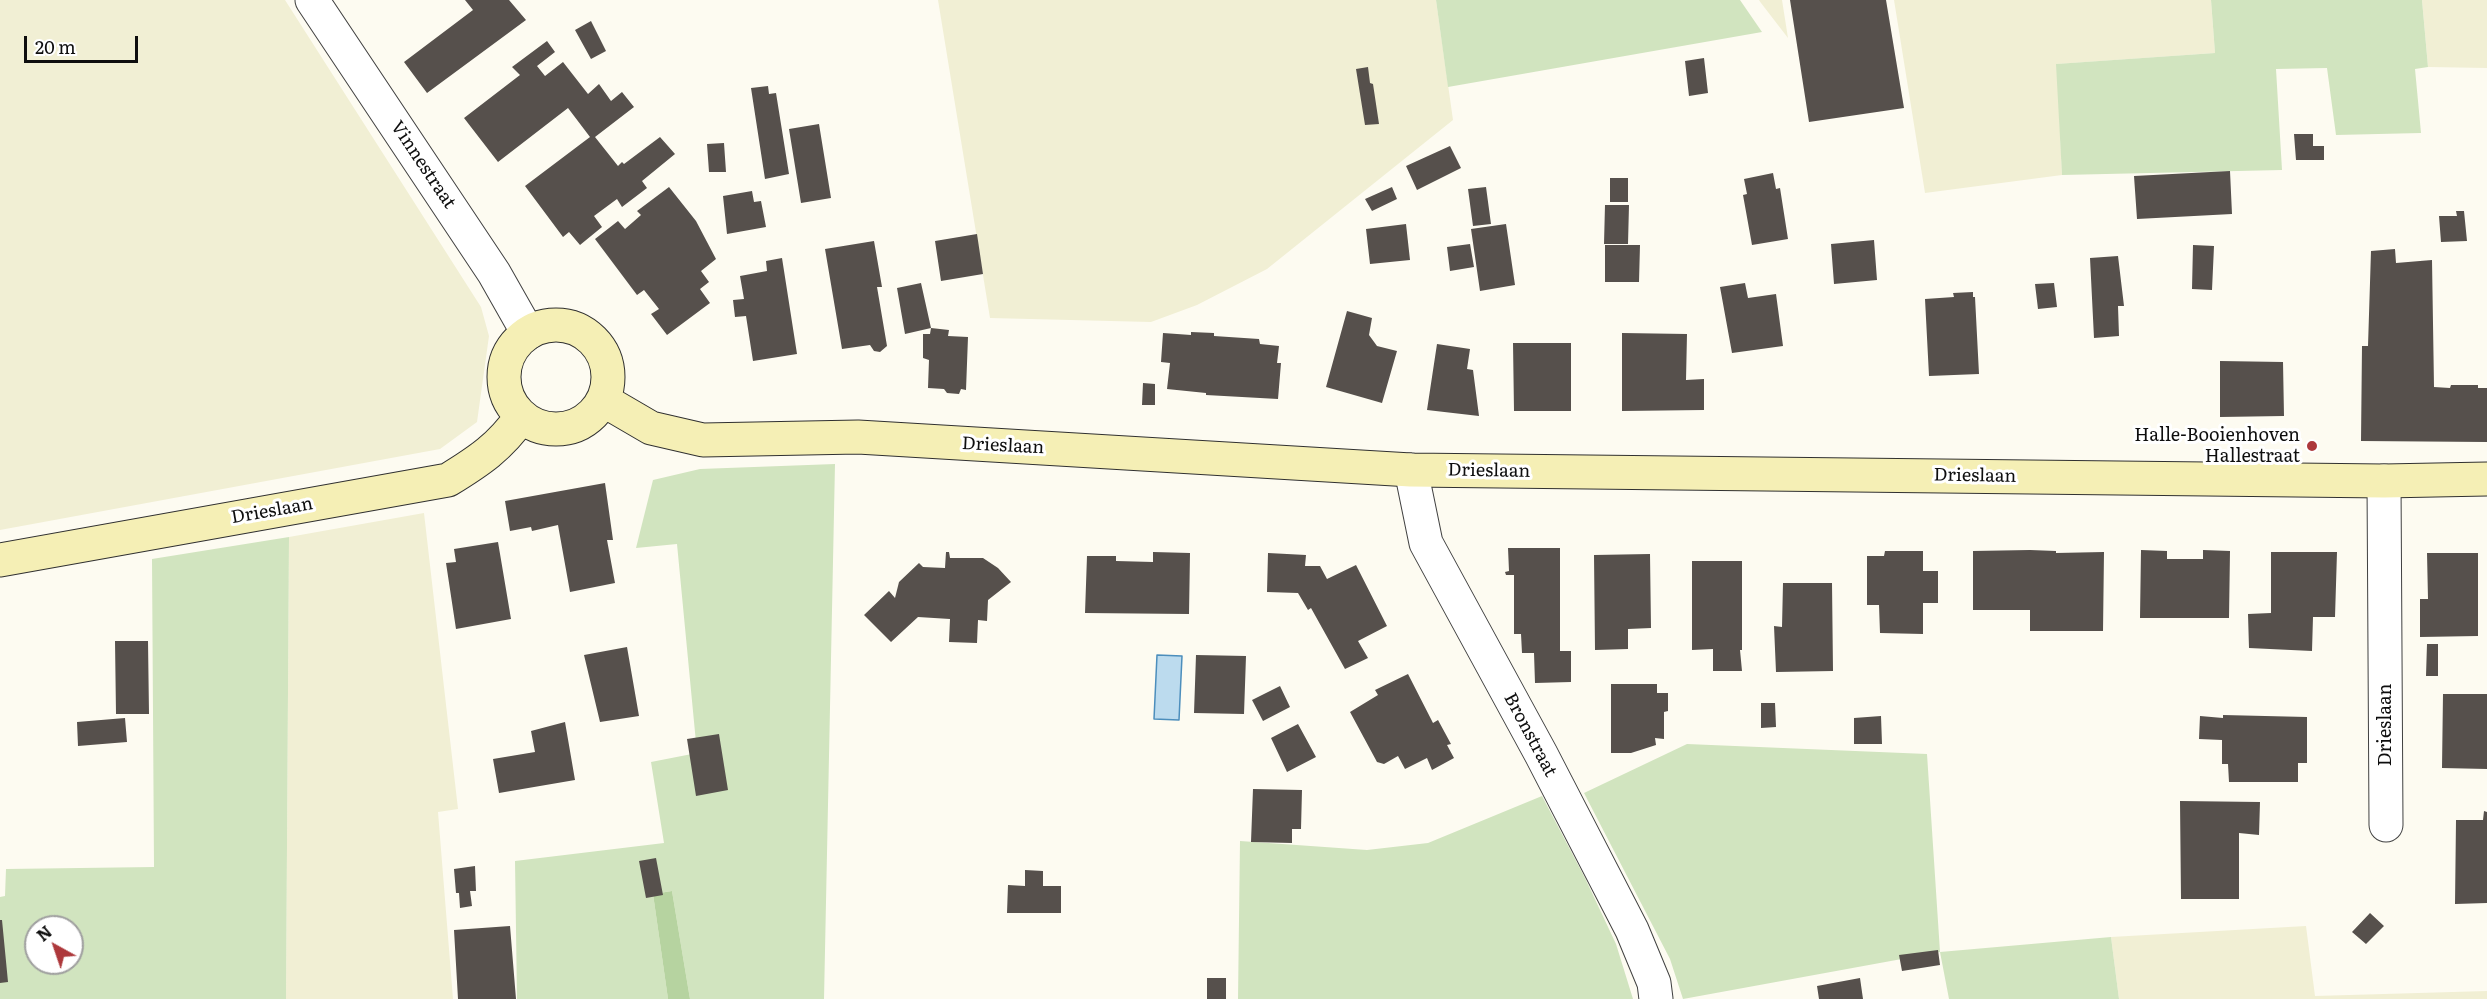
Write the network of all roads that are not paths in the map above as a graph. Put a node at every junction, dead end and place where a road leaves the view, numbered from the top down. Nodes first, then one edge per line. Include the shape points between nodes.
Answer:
1 (312, 0) edge
2 (528, 333) junction
3 (603, 400) junction
4 (521, 417) junction
5 (1411, 470) junction
6 (2487, 479) edge
7 (2385, 481) junction
8 (0, 560) edge
9 (2386, 825) dead end
10 (1656, 999) edge

1 - 2 street, Vinnestraat via 494,273
2 - 3 street via 541,327 567,327 591,339 606,361 607,388
2 - 4 street via 516,344 504,373 508,397
3 - 4 street via 585,420 566,428 545,428
3 - 5 street, Drieslaan via 651,428 703,441 858,437
4 - 8 street, Drieslaan via 482,460 448,480
5 - 7 street, Drieslaan
5 - 10 street, Bronstraat via 1426,543 1632,930 1654,983
6 - 7 street, Drieslaan
7 - 9 street, Drieslaan

